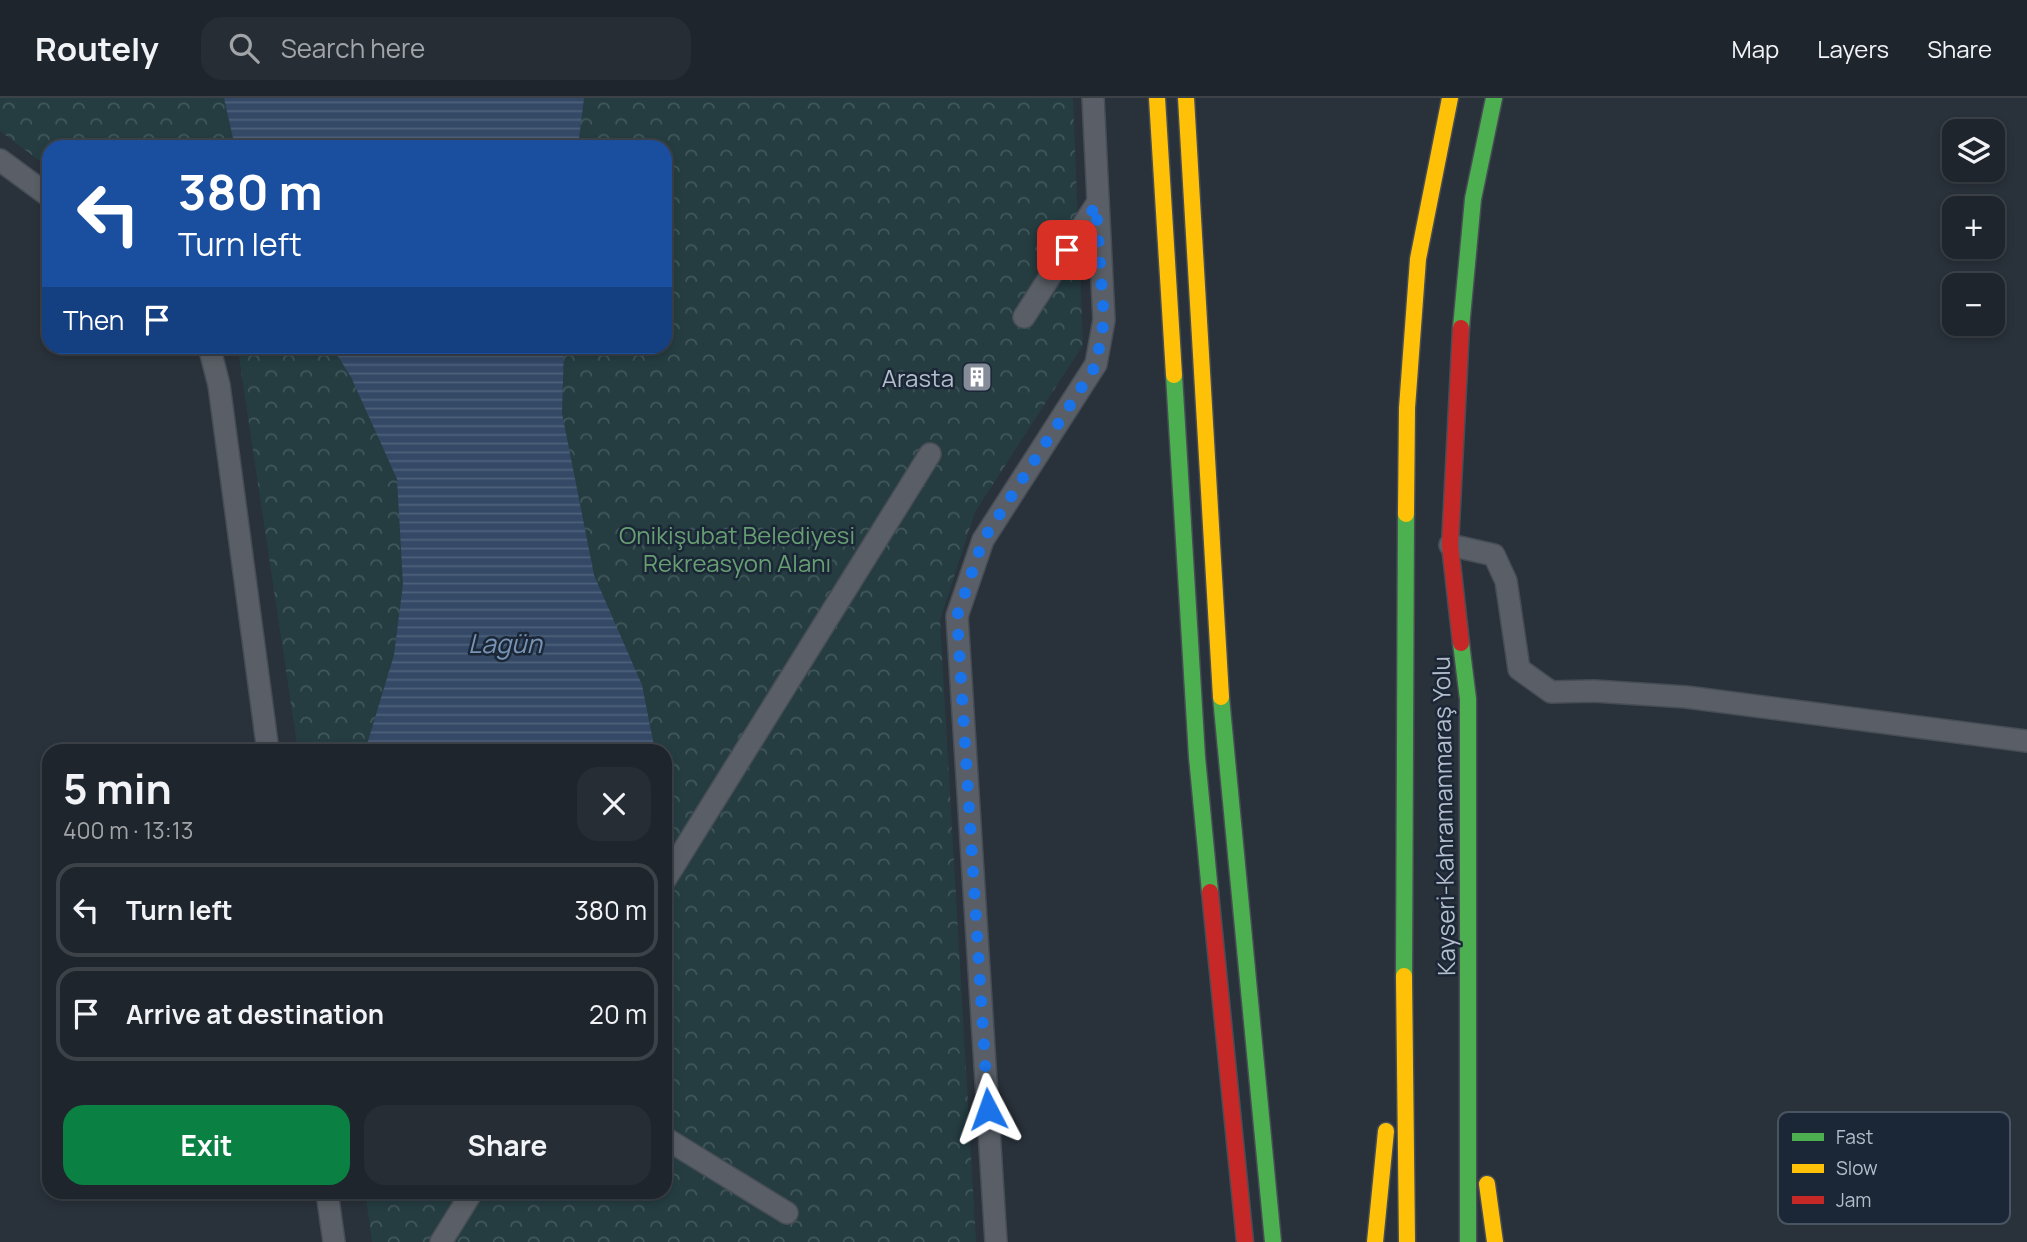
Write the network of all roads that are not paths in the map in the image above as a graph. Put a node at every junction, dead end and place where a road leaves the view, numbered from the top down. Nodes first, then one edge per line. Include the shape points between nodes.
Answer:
1 (1093, 98) edge
2 (1157, 98) edge
3 (1186, 98) edge
4 (1450, 98) edge
5 (1494, 98) edge
6 (0, 160) edge
7 (42, 191) edge
8 (1096, 205) junction
9 (1024, 317) dead end
10 (211, 354) edge
11 (930, 454) dead end
12 (1450, 545) junction
13 (2027, 741) edge
14 (267, 744) edge
15 (672, 869) edge
16 (1404, 945) junction
17 (1470, 1055) junction
18 (672, 1142) edge
19 (328, 1199) edge
20 (468, 1199) edge
21 (787, 1213) dead end
22 (334, 1242) edge
23 (441, 1242) edge
24 (996, 1242) edge
25 (1245, 1242) edge
26 (1273, 1242) edge
27 (1375, 1242) edge
28 (1407, 1242) edge
29 (1468, 1242) edge
30 (1495, 1242) edge

1 - 8 street
2 - 25 main road via 1197,757
3 - 26 main road via 1224,752
4 - 16 main road, Kayseri-Kahramanmaraş Yolu via 1418,259 1408,408
5 - 12 main road, Kayseri-Kahramanmaraş Yolu via 1470,226 1457,371
6 - 7 street
8 - 9 street
8 - 24 street via 1104,320 1096,365 983,540 957,616
10 - 14 street
11 - 15 street
12 - 13 street via 1494,555 1506,581 1519,669 1551,692 1686,697
12 - 17 main road, Kayseri-Kahramanmaraş Yolu via 1468,699
16 - 27 main road
16 - 28 main road, Kayseri-Kahramanmaraş Yolu
17 - 29 main road, Kayseri-Kahramanmaraş Yolu
17 - 30 main road
18 - 21 street
19 - 22 street
20 - 23 street

